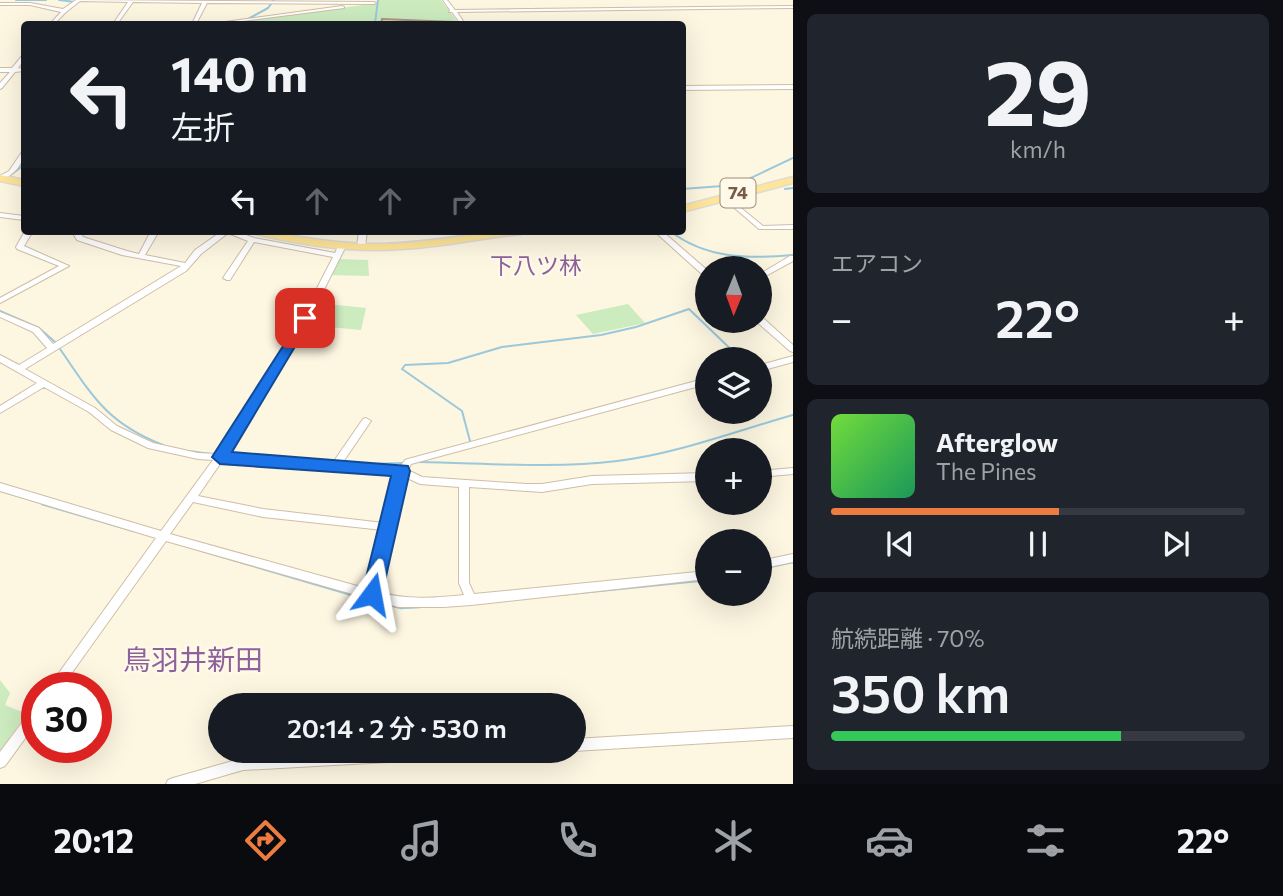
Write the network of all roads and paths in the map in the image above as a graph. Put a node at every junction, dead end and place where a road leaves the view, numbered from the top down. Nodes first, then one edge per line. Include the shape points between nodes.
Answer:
1 (78, 0) edge
2 (445, 0) edge
3 (131, 1) edge
4 (206, 1) edge
5 (374, 1) edge
6 (9, 2) edge
7 (0, 4) edge
8 (793, 7) edge
9 (64, 11) junction
10 (451, 11) junction
11 (0, 14) edge
12 (55, 21) edge
13 (117, 21) edge
14 (196, 21) edge
15 (233, 21) edge
16 (460, 21) edge
17 (21, 61) edge
18 (0, 70) edge
19 (14, 70) junction
20 (21, 70) edge
21 (0, 86) edge
22 (793, 87) edge
23 (686, 88) edge
24 (21, 157) edge
25 (1, 178) edge
26 (793, 180) edge
27 (21, 182) edge
28 (724, 197) junction
29 (686, 208) edge
30 (0, 215) edge
31 (21, 218) edge
32 (793, 227) edge
33 (27, 235) edge
34 (78, 235) edge
35 (153, 235) edge
36 (223, 235) edge
37 (253, 235) edge
38 (362, 235) edge
39 (663, 235) edge
40 (267, 236) edge
41 (449, 236) edge
42 (361, 247) junction
43 (340, 251) junction
44 (141, 256) junction
45 (793, 258) edge
46 (695, 263) edge
47 (186, 265) junction
48 (772, 270) edge
49 (227, 278) dead end
50 (0, 301) edge
51 (0, 314) edge
52 (772, 331) edge
53 (52, 348) junction
54 (793, 349) edge
55 (0, 358) edge
56 (793, 359) edge
57 (772, 365) edge
58 (20, 369) junction
59 (695, 383) edge
60 (42, 384) junction
61 (0, 410) edge
62 (366, 421) dead end
63 (220, 457) junction
64 (336, 465) junction
65 (401, 471) junction
66 (793, 471) edge
67 (772, 473) edge
68 (695, 477) edge
69 (464, 484) junction
70 (0, 487) edge
71 (191, 498) junction
72 (388, 527) junction
73 (163, 537) junction
74 (793, 558) edge
75 (772, 562) edge
76 (695, 576) edge
77 (372, 594) junction
78 (471, 600) junction
79 (66, 672) edge
80 (793, 732) edge
81 (21, 734) edge
82 (586, 744) edge
83 (0, 762) edge
84 (261, 763) edge
85 (173, 784) edge

1 - 3 street
1 - 9 street
2 - 10 street
3 - 4 street
3 - 13 street
4 - 5 street
4 - 14 street
5 - 15 street
6 - 7 street
6 - 9 street
6 - 11 street
8 - 10 street
9 - 12 street
10 - 16 street
17 - 19 street
18 - 19 street
19 - 20 street
19 - 21 street
22 - 23 street
24 - 25 street
25 - 27 main road
26 - 28 main road, 74
28 - 29 main road, 74
28 - 32 street via 761,228
30 - 31 street
33 - 50 street via 20,247 65,266
34 - 44 street
35 - 44 street
36 - 47 street
37 - 40 main road
37 - 49 street
38 - 42 street
39 - 46 street
40 - 43 main road
41 - 42 main road
42 - 43 main road
43 - 63 street via 293,343
44 - 47 street
45 - 48 street
47 - 53 street
51 - 53 street via 36,330
52 - 54 street
53 - 58 street
55 - 58 street
56 - 57 street
58 - 60 street
59 - 65 street via 417,459
60 - 61 street
60 - 63 street via 151,446
62 - 64 street
63 - 64 street
63 - 71 street
64 - 65 street
65 - 69 street via 420,480
65 - 72 street
66 - 67 street
68 - 69 street via 576,481 542,488
69 - 78 street via 464,583
70 - 73 street
71 - 72 street via 275,515
71 - 73 street
72 - 77 street
73 - 77 street
73 - 79 street
74 - 75 street
76 - 78 street
77 - 78 street via 398,602
80 - 82 street
81 - 83 street
84 - 85 street

